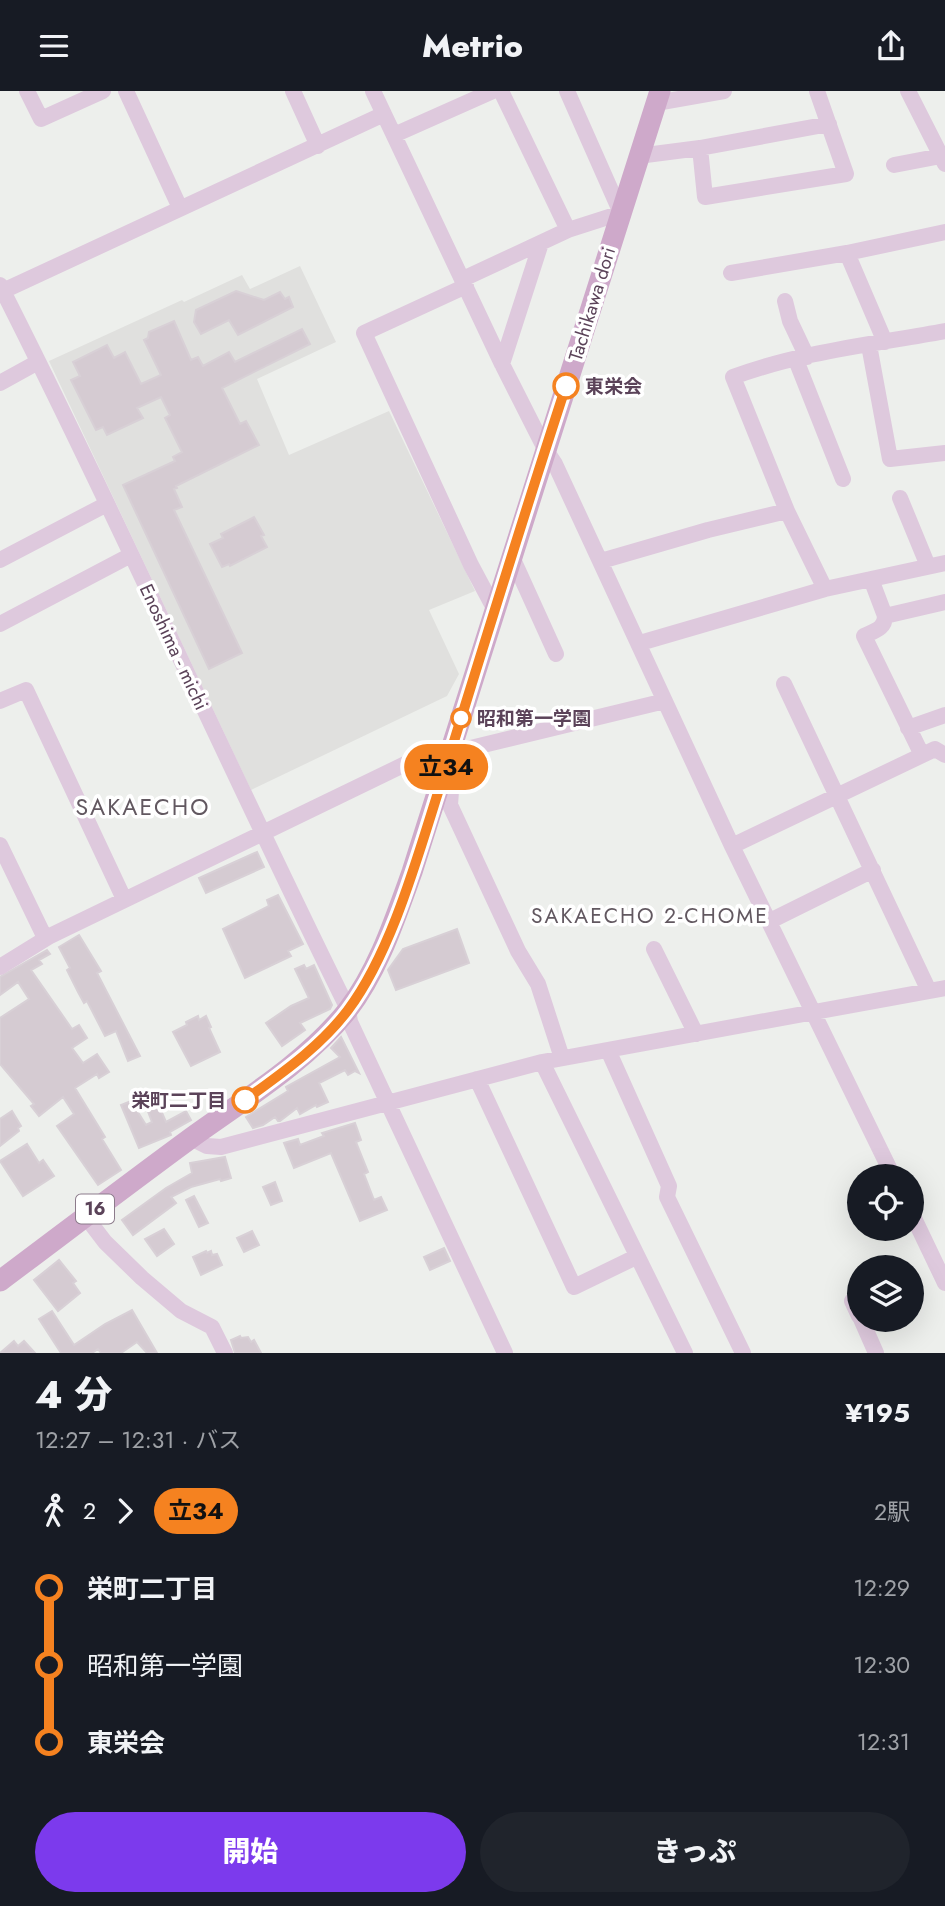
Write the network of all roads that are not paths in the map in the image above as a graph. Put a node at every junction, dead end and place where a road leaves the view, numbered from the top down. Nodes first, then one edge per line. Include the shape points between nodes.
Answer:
1 (27, 91) edge
2 (103, 91) edge
3 (126, 91) edge
4 (293, 91) edge
5 (373, 91) edge
6 (493, 91) edge
7 (501, 91) edge
8 (567, 91) edge
9 (724, 91) edge
10 (817, 91) edge
11 (908, 91) edge
12 (474, 95) edge
13 (658, 97) edge
14 (384, 114) junction
15 (829, 124) junction
16 (394, 135) junction
17 (318, 146) junction
18 (700, 148) junction
19 (638, 156) junction
20 (943, 160) edge
21 (894, 165) dead end
22 (180, 208) junction
23 (621, 213) junction
24 (568, 230) junction
25 (945, 232) edge
26 (541, 243) junction
27 (847, 253) junction
28 (731, 273) dead end
29 (464, 282) junction
30 (1, 288) edge
31 (785, 301) dead end
32 (945, 331) edge
33 (876, 343) junction
34 (802, 358) junction
35 (38, 362) junction
36 (502, 364) junction
37 (0, 383) edge
38 (545, 449) junction
39 (945, 453) edge
40 (843, 479) dead end
41 (900, 498) dead end
42 (107, 504) junction
43 (787, 511) junction
44 (131, 555) junction
45 (512, 557) junction
46 (0, 560) edge
47 (601, 561) junction
48 (938, 564) edge
49 (871, 579) junction
50 (945, 581) edge
51 (825, 589) junction
52 (945, 602) edge
53 (495, 610) junction
54 (885, 616) junction
55 (0, 624) edge
56 (640, 643) junction
57 (556, 654) dead end
58 (784, 684) dead end
59 (0, 701) edge
60 (665, 701) junction
61 (945, 715) edge
62 (908, 728) junction
63 (450, 753) junction
64 (922, 755) junction
65 (945, 755) edge
66 (440, 784) junction
67 (839, 795) junction
68 (261, 834) junction
69 (0, 845) edge
70 (732, 846) junction
71 (873, 870) junction
72 (124, 899) junction
73 (770, 921) junction
74 (46, 938) junction
75 (654, 949) dead end
76 (0, 967) edge
77 (937, 989) edge
78 (348, 1009) junction
79 (814, 1013) junction
80 (696, 1034) junction
81 (608, 1050) junction
82 (562, 1058) junction
83 (542, 1062) junction
84 (477, 1079) junction
85 (387, 1104) junction
86 (191, 1138) junction
87 (887, 1164) edge
88 (86, 1217) junction
89 (924, 1239) edge
90 (636, 1257) junction
91 (0, 1281) edge
92 (945, 1283) edge
93 (866, 1332) edge
94 (225, 1353) edge
95 (505, 1353) edge
96 (685, 1353) edge
97 (743, 1353) edge
98 (876, 1353) edge

1 - 2 street via 41,119
3 - 22 street
4 - 17 street
5 - 14 street
6 - 12 street
7 - 24 street
8 - 23 street
9 - 13 street
10 - 15 street
11 - 20 street
12 - 16 street
13 - 19 main road, Tachikawa dori / 16
14 - 16 street
14 - 17 street
15 - 18 street
15 - 18 street via 846,174 705,197
16 - 29 street
17 - 22 street
18 - 19 street
19 - 23 main road, Tachikawa dori / 16
20 - 21 street
22 - 30 street
23 - 24 street
23 - 38 main road, Tachikawa dori / 16
24 - 26 street
25 - 27 street
26 - 29 street
26 - 36 street
27 - 28 street
27 - 33 street
29 - 36 street
29 - 53 street via 364,333
30 - 35 street, Enoshima - michi
31 - 34 street
32 - 33 street
33 - 34 street
33 - 39 street via 890,459
34 - 40 street
34 - 43 street via 733,377
35 - 37 street
35 - 42 street, Enoshima - michi
36 - 38 street
38 - 45 main road, Tachikawa dori / 16
38 - 47 street
41 - 48 street
42 - 44 street, Enoshima - michi
42 - 46 street
43 - 47 street
43 - 51 street
44 - 55 street
44 - 68 street, Enoshima - michi
45 - 53 main road, Tachikawa dori / 16
45 - 57 street
47 - 56 street
48 - 49 street
48 - 50 street
49 - 51 street
49 - 54 street
51 - 56 street
52 - 54 street
53 - 63 main road, Tachikawa dori / 16
54 - 62 street via 882,627 864,636
56 - 60 street
58 - 67 street
59 - 72 street via 26,690
60 - 63 street
60 - 70 street
61 - 62 street
62 - 64 street
63 - 66 main road, Tachikawa dori / 16
64 - 65 street via 935,749
64 - 67 street
66 - 68 street via 428,753
66 - 78 main road, Tachikawa dori / 16 via 394,921
66 - 82 street via 451,791 450,805 518,951 538,983
67 - 70 street
67 - 71 street
68 - 72 street
68 - 78 street, Enoshima - michi
69 - 74 street
70 - 73 street
71 - 73 street
71 - 77 street
72 - 74 street
73 - 79 street
74 - 76 street
75 - 80 street
77 - 79 street
78 - 85 street, Enoshima - michi
78 - 86 main road, Tachikawa dori / 16 via 296,1062
79 - 80 street
79 - 87 street
80 - 81 street
81 - 82 street
81 - 97 street via 669,1186 667,1197
82 - 83 street
83 - 84 street
83 - 90 street
84 - 85 street
84 - 90 street via 574,1287
85 - 86 street via 221,1147
85 - 95 street, Enoshima - michi
86 - 88 main road, Tachikawa dori / 16
88 - 91 main road, Tachikawa dori / 16
88 - 94 street via 142,1278 181,1311 212,1327
89 - 92 street
90 - 96 street
93 - 98 street

